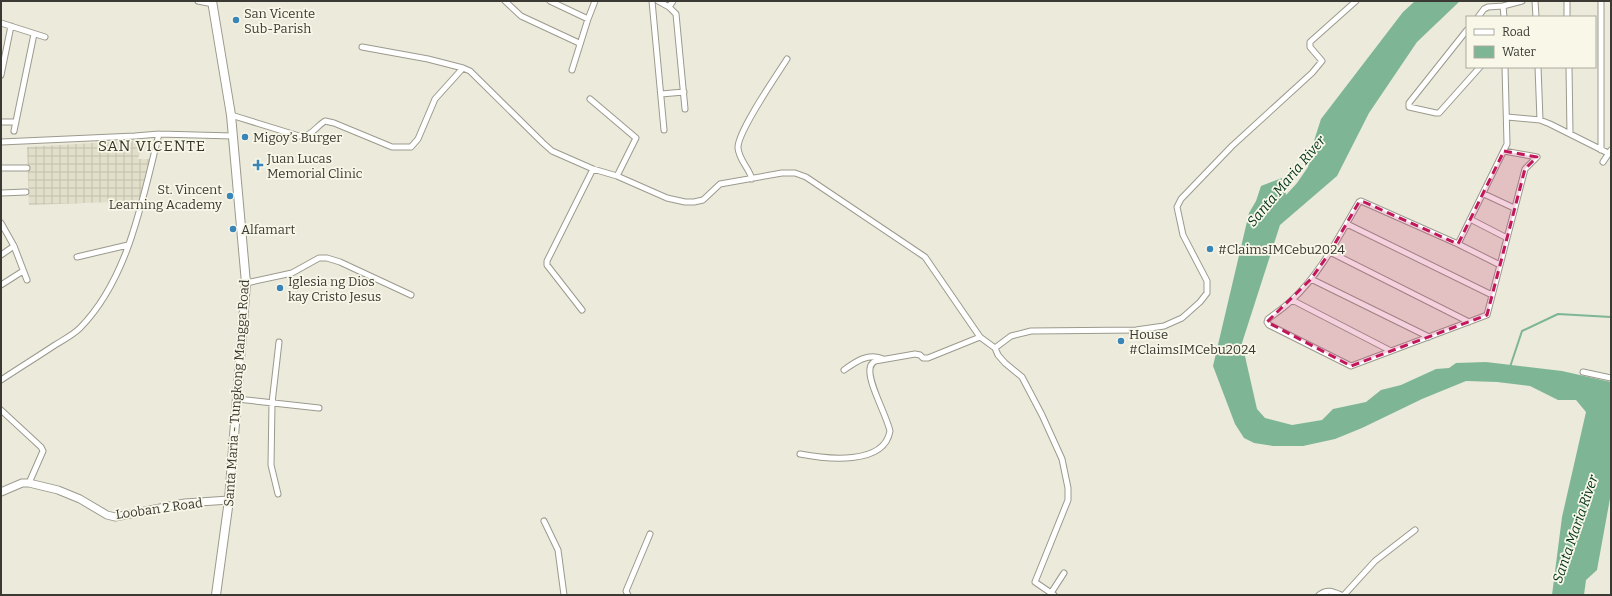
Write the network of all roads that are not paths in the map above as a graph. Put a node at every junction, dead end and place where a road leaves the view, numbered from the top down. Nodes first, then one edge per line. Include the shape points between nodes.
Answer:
1 (198, 1) edge
2 (505, 1) edge
3 (550, 1) edge
4 (595, 1) edge
5 (652, 1) edge
6 (658, 1) edge
7 (673, 1) edge
8 (1356, 1) edge
9 (1522, 1) edge
10 (1536, 1) edge
11 (1567, 1) edge
12 (1601, 1) edge
13 (212, 3) edge
14 (1503, 6) junction
15 (669, 7) junction
16 (1479, 16) edge
17 (1504, 16) edge
18 (1536, 16) edge
19 (1567, 16) edge
20 (588, 19) junction
21 (1, 22) edge
22 (11, 26) junction
23 (1466, 31) edge
24 (34, 34) junction
25 (45, 37) dead end
26 (579, 43) junction
27 (362, 47) dead end
28 (787, 59) dead end
29 (464, 68) junction
30 (1479, 68) edge
31 (1505, 68) edge
32 (1538, 68) edge
33 (1569, 68) edge
34 (572, 70) dead end
35 (1, 75) edge
36 (684, 92) junction
37 (661, 94) junction
38 (590, 99) dead end
39 (685, 109) dead end
40 (231, 115) junction
41 (1507, 117) junction
42 (1540, 120) junction
43 (1, 122) edge
44 (16, 122) junction
45 (664, 130) dead end
46 (14, 131) dead end
47 (159, 134) junction
48 (1570, 134) junction
49 (233, 136) junction
50 (1, 142) edge
51 (1601, 150) junction
52 (1504, 151) junction
53 (1610, 151) edge
54 (1603, 162) dead end
55 (1, 168) edge
56 (27, 168) dead end
57 (593, 169) junction
58 (617, 176) junction
59 (752, 179) junction
60 (26, 192) dead end
61 (1, 193) edge
62 (1484, 194) junction
63 (1514, 208) junction
64 (1470, 219) junction
65 (1, 224) edge
66 (1347, 224) junction
67 (1507, 238) junction
68 (1458, 244) junction
69 (128, 245) junction
70 (14, 246) junction
71 (1330, 252) junction
72 (1, 255) edge
73 (77, 257) dead end
74 (1500, 264) junction
75 (23, 271) junction
76 (1311, 278) junction
77 (27, 280) dead end
78 (246, 283) junction
79 (1, 285) edge
80 (411, 295) dead end
81 (1492, 296) junction
82 (1292, 300) junction
83 (582, 310) dead end
84 (1469, 322) junction
85 (980, 337) junction
86 (1429, 337) junction
87 (279, 342) dead end
88 (995, 348) junction
89 (1391, 351) junction
90 (884, 359) junction
91 (844, 370) dead end
92 (1583, 372) dead end
93 (1611, 378) edge
94 (1, 380) edge
95 (237, 399) junction
96 (272, 403) junction
97 (319, 408) dead end
98 (1, 410) edge
99 (800, 454) dead end
100 (29, 483) junction
101 (1, 492) edge
102 (278, 494) dead end
103 (229, 500) junction
104 (544, 521) dead end
105 (1415, 530) dead end
106 (650, 534) dead end
107 (1064, 573) dead end
108 (1053, 594) edge
109 (216, 595) edge
110 (564, 595) edge
111 (628, 595) edge
112 (1319, 595) edge
113 (1341, 595) edge
114 (1344, 595) edge

1 - 13 street
2 - 26 street via 521,16
3 - 20 street
4 - 20 street
5 - 37 street
6 - 15 street
7 - 15 street
8 - 88 street via 1310,42 1310,47 1322,61 1312,73 1232,146 1181,199 1177,207 1183,235 1207,282 1206,293 1200,302 1182,318 1164,326 1136,330 1031,330 1011,336
9 - 14 street
10 - 18 street
11 - 19 street
12 - 51 street
13 - 40 main road, Santa Maria - Tungkong Mangga Road
14 - 16 street via 1488,7
14 - 17 street
15 - 36 street via 676,14
20 - 26 street
21 - 22 street
22 - 24 street
22 - 35 street
23 - 30 street via 1408,106 1439,113
24 - 25 street
24 - 44 street
26 - 34 street
27 - 29 street
28 - 59 street via 758,104 739,141 740,155
29 - 40 street via 435,99 418,138 411,147 392,147 325,121 306,136 299,136
29 - 57 street via 552,151
31 - 41 street
32 - 42 street
33 - 48 street
36 - 37 street
36 - 39 street
37 - 45 street
38 - 58 street via 636,138
40 - 49 main road, Santa Maria - Tungkong Mangga Road
41 - 42 street
41 - 52 street via 1507,144
42 - 48 street
43 - 44 street
44 - 46 street
47 - 49 street
47 - 50 street
47 - 69 street via 141,206
48 - 51 street
49 - 78 main road, Santa Maria - Tungkong Mangga Road
51 - 53 street
52 - 62 street
52 - 63 street via 1537,157 1525,169
53 - 54 street
55 - 56 street
57 - 58 street
57 - 83 street via 547,261 547,265
58 - 59 street via 667,198 685,202 703,200 720,184
59 - 85 street via 782,173 795,173 806,177 925,257
60 - 61 street
62 - 63 street
62 - 64 street
63 - 67 street
64 - 67 street
64 - 68 street
65 - 70 street
66 - 68 street via 1359,202 1364,202
66 - 71 street
66 - 81 street
67 - 74 street
68 - 74 street
69 - 73 street
69 - 94 street via 111,287 79,330
70 - 72 street
70 - 75 street
71 - 76 street
71 - 84 street
74 - 81 street
75 - 77 street
75 - 79 street
76 - 82 street
76 - 86 street
78 - 80 street via 292,273 319,258 327,258
78 - 95 main road, Santa Maria - Tungkong Mangga Road
81 - 84 street via 1487,315
82 - 89 street
82 - 89 street via 1268,319 1269,325 1352,366
84 - 86 street
85 - 88 street
85 - 90 street via 928,358 915,354
86 - 89 street
87 - 96 street
88 - 108 street via 1005,363 1022,377 1062,458 1068,500 1035,582
90 - 91 street via 868,357
90 - 99 street via 872,363 870,370 890,431 889,439 882,448 854,458 822,458
92 - 93 street
95 - 96 street
95 - 103 main road, Santa Maria - Tungkong Mangga Road
96 - 97 street
96 - 102 street via 271,465
98 - 100 street via 37,442 43,451
100 - 101 street, Looban 2 Road via 22,483
100 - 103 street, Looban 2 Road via 58,490 115,517 185,503
103 - 109 main road, Santa Maria - Tungkong Mangga Road
104 - 110 street via 558,550
105 - 114 street via 1375,561
106 - 111 street via 626,591
107 - 108 street
112 - 113 street via 1330,590

